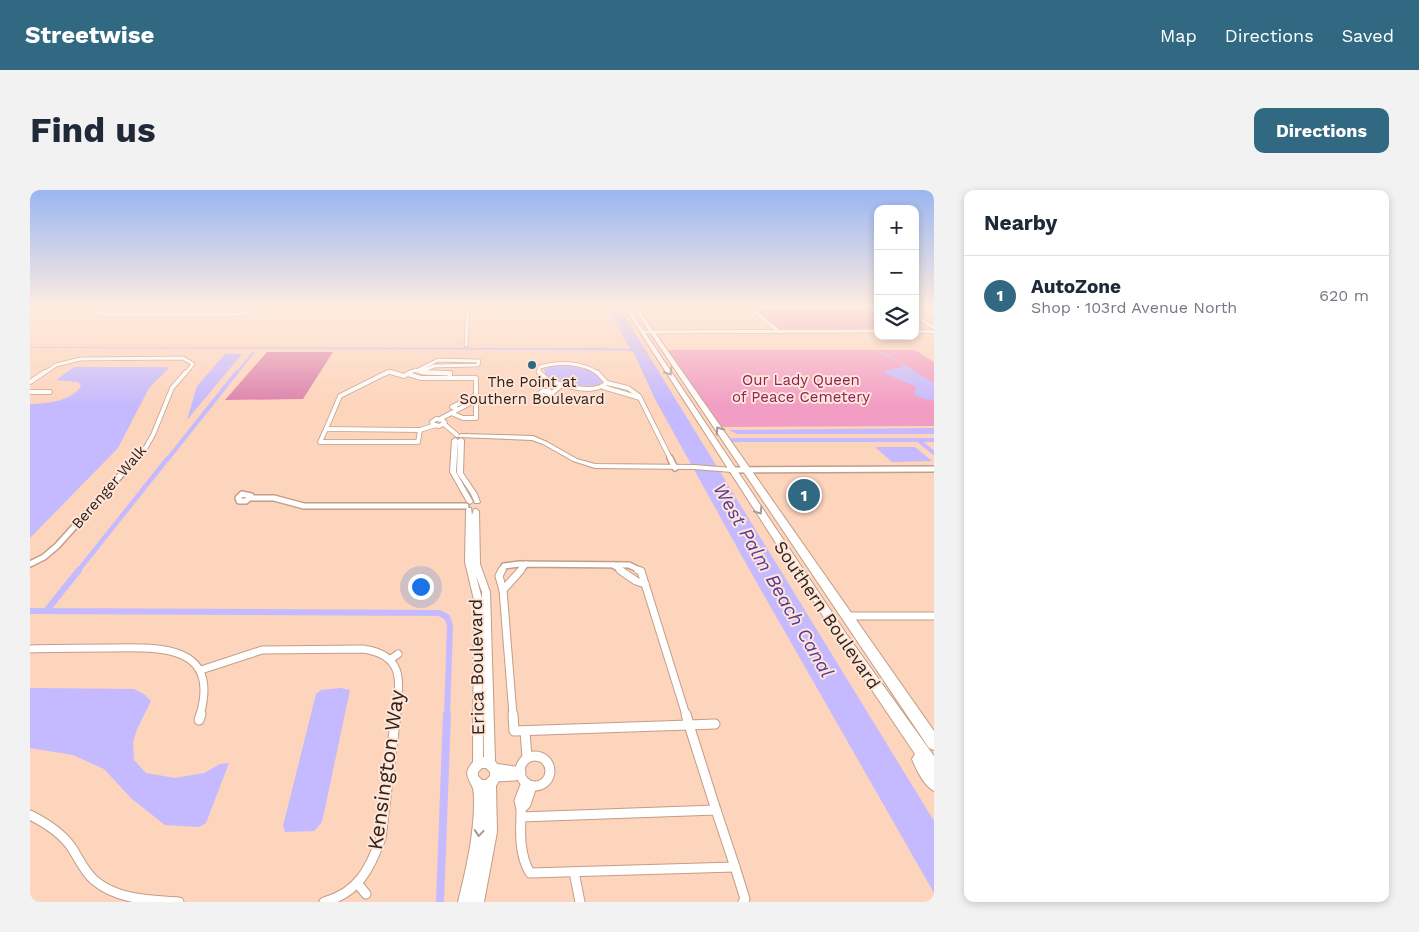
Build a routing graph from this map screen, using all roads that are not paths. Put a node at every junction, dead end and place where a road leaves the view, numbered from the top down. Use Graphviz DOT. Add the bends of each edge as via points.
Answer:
graph roads {
  1 [pos="466,340"];
  2 [pos="647,340"];
  3 [pos="658,340"];
  4 [pos="466,345"];
  5 [pos="429,364"];
  6 [pos="434,366"];
  7 [pos="418,372"];
  8 [pos="406,375"];
  9 [pos="450,378"];
  10 [pos="30,382"];
  11 [pos="607,382"];
  12 [pos="558,385"];
  13 [pos="603,387"];
  14 [pos="30,392"];
  15 [pos="50,392"];
  16 [pos="476,395"];
  17 [pos="640,398"];
  18 [pos="476,400"];
  19 [pos="457,410"];
  20 [pos="450,414"];
  21 [pos="439,423"];
  22 [pos="325,429"];
  23 [pos="364,429"];
  24 [pos="421,429"];
  25 [pos="409,430"];
  26 [pos="458,438"];
  27 [pos="360,442"];
  28 [pos="407,442"];
  29 [pos="675,468"];
  30 [pos="934,469"];
  31 [pos="732,470"];
  32 [pos="747,470"];
  33 [pos="251,498"];
  34 [pos="471,506"];
  35 [pos="789,557"];
  36 [pos="30,564"];
  37 [pos="526,564"];
  38 [pos="503,590"];
  39 [pos="847,616"];
  40 [pos="934,616"];
  41 [pos="30,649"];
  42 [pos="398,654"];
  43 [pos="391,659"];
  44 [pos="880,663"];
  45 [pos="200,670"];
  46 [pos="882,698"];
  47 [pos="199,720"];
  48 [pos="715,724"];
  49 [pos="689,725"];
  50 [pos="525,731"];
  51 [pos="934,732"];
  52 [pos="934,743"];
  53 [pos="527,758"];
  54 [pos="934,769"];
  55 [pos="519,772"];
  56 [pos="488,774"];
  57 [pos="529,784"];
  58 [pos="934,784"];
  59 [pos="716,810"];
  60 [pos="520,813"];
  61 [pos="30,814"];
  62 [pos="734,867"];
  63 [pos="574,872"];
  64 [pos="358,884"];
  65 [pos="366,894"];
  66 [pos="179,902"];
  67 [pos="324,902"];
  68 [pos="465,902"];
  69 [pos="477,902"];
  70 [pos="580,902"];
  71 [pos="743,902"];
  1 -- 4 [label="street"];
  2 -- 31 [label="highway, Southern Boulevard, one-way"];
  32 -- 3 [label="highway, Southern Boulevard, one-way"];
  5 -- 6 [label="street"];
  5 -- 6 [label="street" via="438,360 479,361 479,364"];
  5 -- 7 [label="street"];
  6 -- 7 [label="street"];
  7 -- 8 [label="street"];
  7 -- 9 [label="street" via="450,373"];
  8 -- 9 [label="street"];
  8 -- 22 [label="street" via="389,372 340,396"];
  9 -- 16 [label="street" via="476,378"];
  10 -- 36 [label="street, Berenger Walk" via="56,365 80,359 183,358 192,364 172,388 146,447 57,546"];
  11 -- 12 [label="street" via="604,376 581,366 554,364 540,367 540,374"];
  11 -- 13 [label="street"];
  11 -- 17 [label="street" via="633,390"];
  12 -- 12 [label="street" via="549,392"];
  12 -- 13 [label="street" via="584,389"];
  13 -- 17 [label="street"];
  14 -- 15 [label="street"];
  16 -- 18 [label="street"];
  16 -- 19 [label="street" via="452,407"];
  17 -- 29 [label="street"];
  18 -- 19 [label="street"];
  18 -- 20 [label="street" via="476,418"];
  19 -- 20 [label="street"];
  20 -- 21 [label="street"];
  21 -- 24 [label="street"];
  21 -- 26 [label="street"];
  22 -- 23 [label="street"];
  22 -- 27 [label="street" via="320,442"];
  23 -- 25 [label="street"];
  23 -- 27 [label="street"];
  24 -- 25 [label="street"];
  24 -- 28 [label="street" via="418,442"];
  25 -- 28 [label="street"];
  26 -- 29 [label="street" via="527,440 549,446 586,464"];
  26 -- 34 [label="street, Erica Boulevard" via="453,472"];
  27 -- 28 [label="street"];
  29 -- 31 [label="street"];
  30 -- 32 [label="street"];
  31 -- 32 [label="street"];
  31 -- 35 [label="highway, Southern Boulevard, one-way"];
  32 -- 39 [label="highway, Southern Boulevard"];
  33 -- 34 [label="street" via="274,498 304,506"];
  34 -- 56 [label="street, Erica Boulevard" via="476,564 486,592"];
  35 -- 39 [label="highway" via="804,570 830,607"];
  35 -- 46 [label="highway, Southern Boulevard"];
  37 -- 38 [label="street"];
  37 -- 38 [label="street" via="504,566 499,576"];
  37 -- 49 [label="street" via="628,565 641,571"];
  38 -- 50 [label="street" via="514,731"];
  39 -- 40 [label="street"];
  39 -- 44 [label="highway, Southern Boulevard"];
  41 -- 45 [label="street" via="166,649 190,659"];
  42 -- 43 [label="street"];
  43 -- 45 [label="street" via="377,651 363,649 262,650"];
  43 -- 64 [label="street, Kensington Way" via="400,684 381,838 372,862"];
  44 -- 51 [label="highway"];
  44 -- 52 [label="highway, Southern Boulevard"];
  45 -- 47 [label="street" via="205,694"];
  46 -- 54 [label="highway, Southern Boulevard"];
  46 -- 58 [label="highway"];
  48 -- 49 [label="street"];
  49 -- 50 [label="street"];
  49 -- 59 [label="street"];
  50 -- 53 [label="street"];
  53 -- 55 [label="street"];
  53 -- 57 [label="street" via="541,758 549,770 545,783 540,786"];
  55 -- 56 [label="street" via="514,776"];
  55 -- 57 [label="street"];
  56 -- 68 [label="street, Erica Boulevard, one-way"];
  56 -- 69 [label="street, Erica Boulevard" via="491,832"];
  57 -- 60 [label="street" via="519,802"];
  59 -- 60 [label="street"];
  59 -- 62 [label="street"];
  60 -- 63 [label="street" via="523,865 530,873"];
  61 -- 66 [label="street" via="60,834 86,872 104,888 130,896"];
  62 -- 63 [label="street"];
  62 -- 71 [label="street" via="745,899"];
  63 -- 70 [label="street"];
  64 -- 65 [label="street"];
  64 -- 67 [label="street, Kensington Way" via="340,897"];
}
